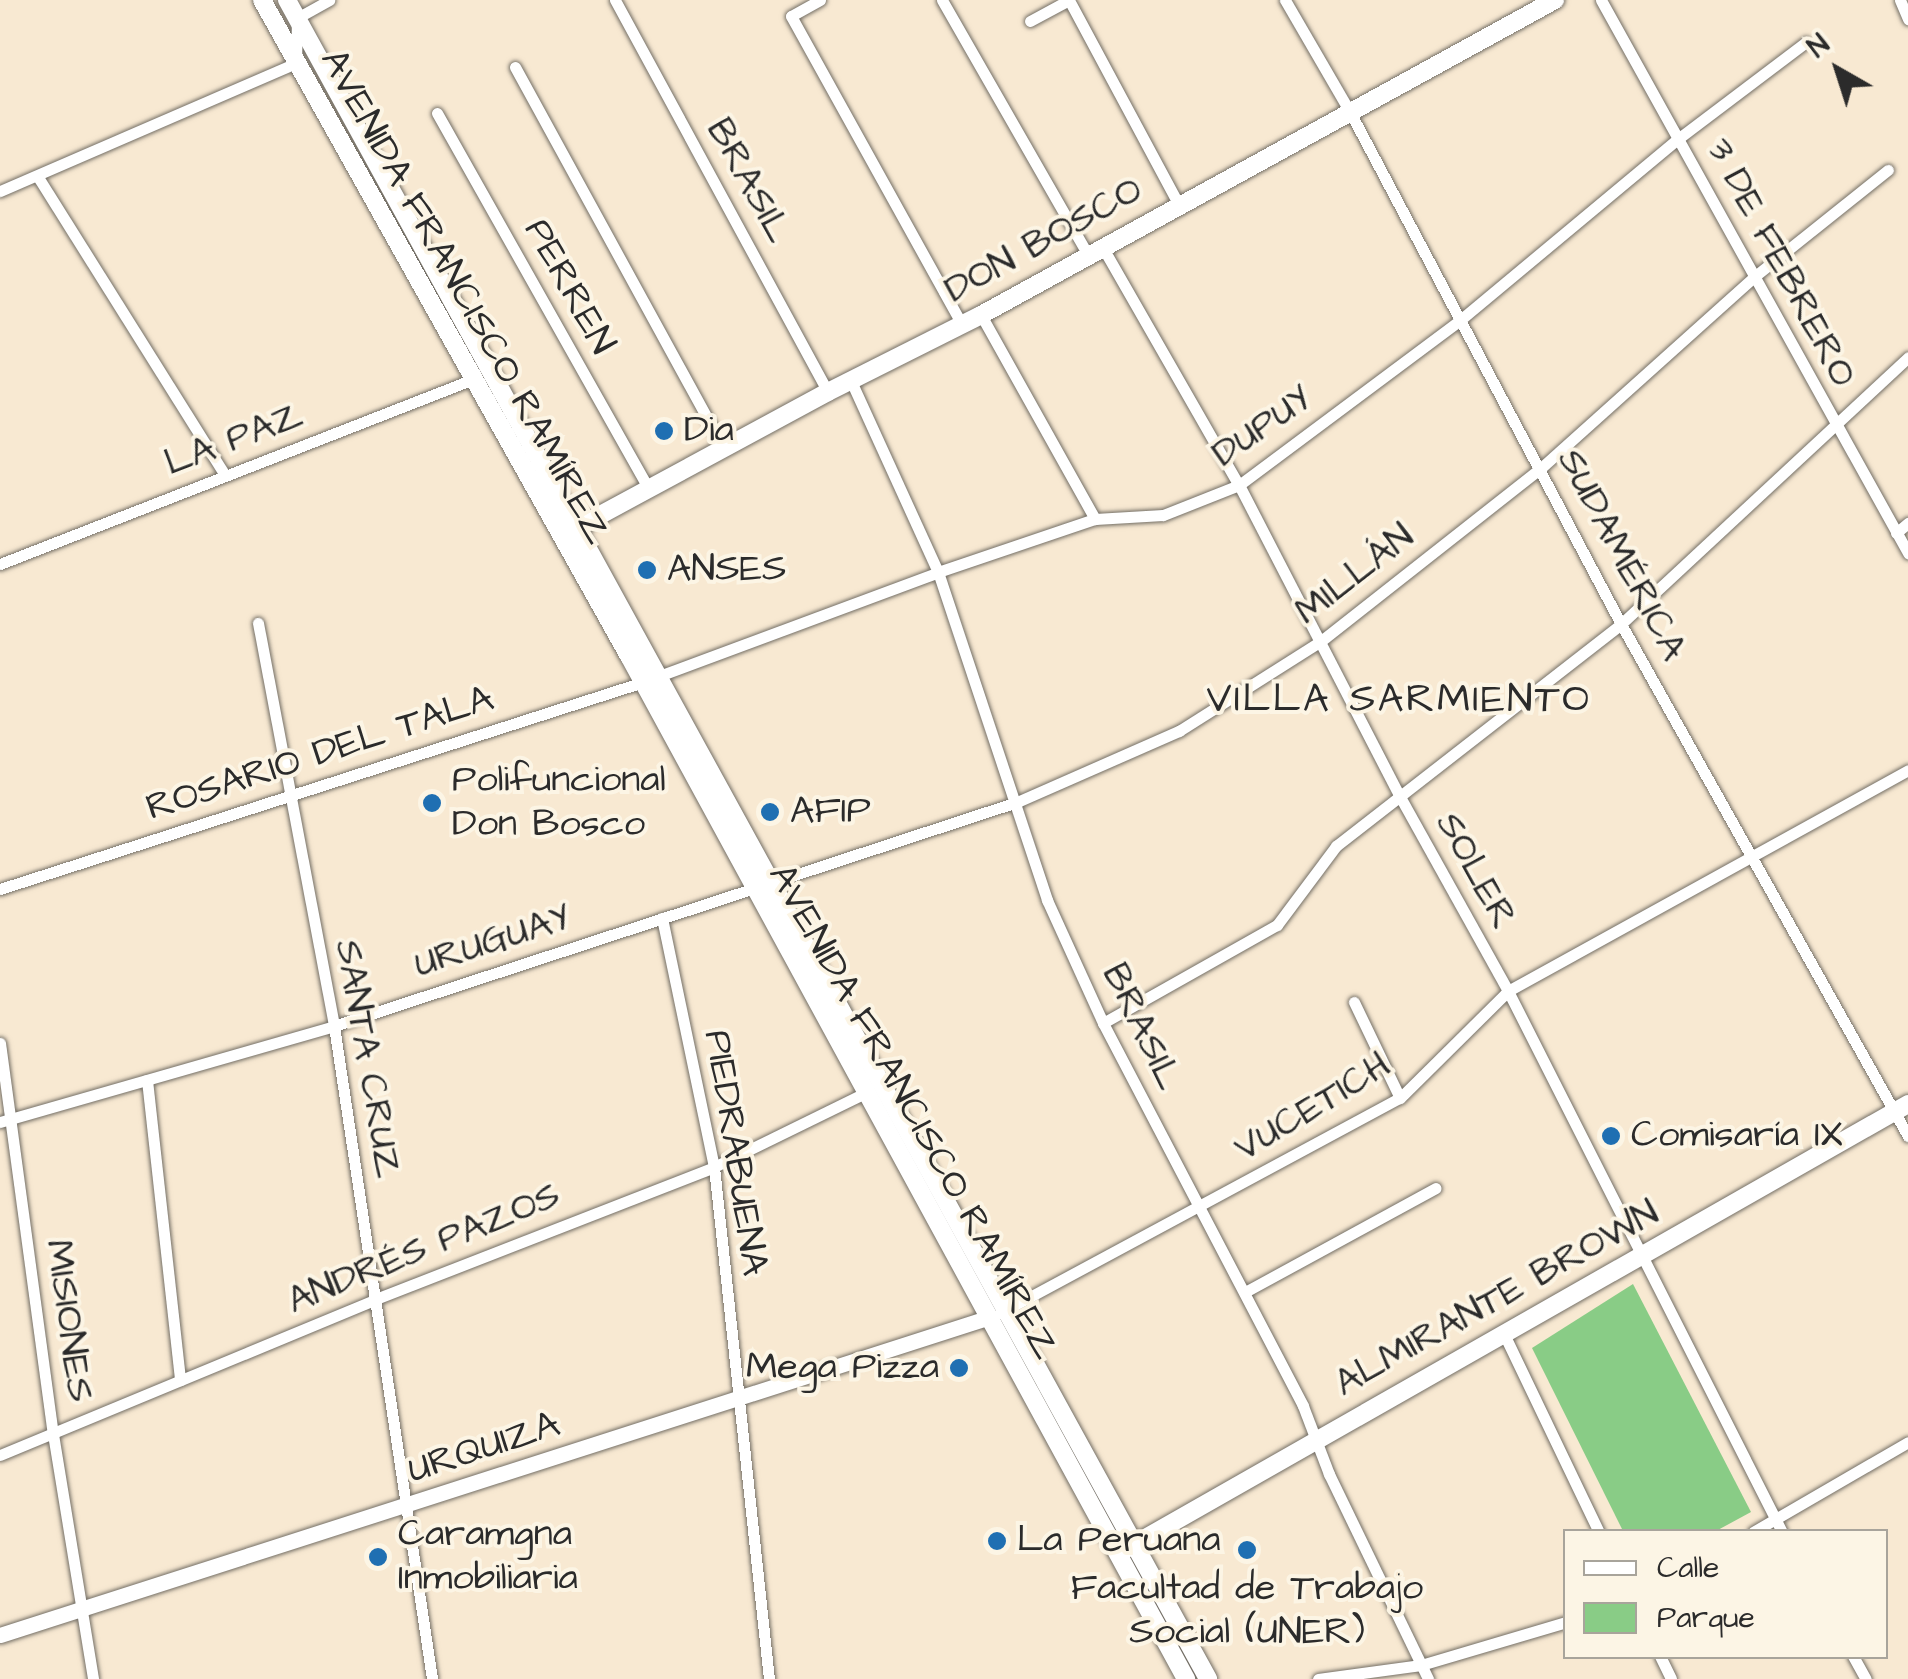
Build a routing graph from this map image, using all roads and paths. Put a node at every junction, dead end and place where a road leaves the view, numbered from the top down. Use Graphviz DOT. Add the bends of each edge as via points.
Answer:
graph roads {
  1 [pos="262,0"];
  2 [pos="287,0"];
  3 [pos="329,0"];
  4 [pos="615,0"];
  5 [pos="820,0"];
  6 [pos="942,0"];
  7 [pos="1284,0"];
  8 [pos="1555,0"];
  9 [pos="1600,0"];
  10 [pos="1900,0"];
  11 [pos="297,18"];
  12 [pos="1908,19"];
  13 [pos="1030,21"];
  14 [pos="1806,42"];
  15 [pos="296,62"];
  16 [pos="515,67"];
  17 [pos="1350,112"];
  18 [pos="437,113"];
  19 [pos="1679,138"];
  20 [pos="1888,170"];
  21 [pos="38,177"];
  22 [pos="0,192"];
  23 [pos="1178,203"];
  24 [pos="1095,251"];
  25 [pos="1756,276"];
  26 [pos="982,315"];
  27 [pos="1459,322"];
  28 [pos="962,324"];
  29 [pos="1908,356"];
  30 [pos="481,376"];
  31 [pos="851,380"];
  32 [pos="828,392"];
  33 [pos="1834,426"];
  34 [pos="724,448"];
  35 [pos="1541,468"];
  36 [pos="225,475"];
  37 [pos="1239,486"];
  38 [pos="649,490"];
  39 [pos="1094,519"];
  40 [pos="1908,523"];
  41 [pos="570,532"];
  42 [pos="1896,533"];
  43 [pos="1908,554"];
  44 [pos="0,564"];
  45 [pos="938,572"];
  46 [pos="258,623"];
  47 [pos="1621,624"];
  48 [pos="1322,641"];
  49 [pos="651,680"];
  50 [pos="1908,770"];
  51 [pos="289,794"];
  52 [pos="1399,795"];
  53 [pos="1017,802"];
  54 [pos="1754,856"];
  55 [pos="763,885"];
  56 [pos="0,889"];
  57 [pos="662,918"];
  58 [pos="1508,991"];
  59 [pos="1354,1002"];
  60 [pos="1103,1023"];
  61 [pos="334,1026"];
  62 [pos="0,1044"];
  63 [pos="147,1080"];
  64 [pos="867,1092"];
  65 [pos="1400,1098"];
  66 [pos="1901,1107"];
  67 [pos="5,1121"];
  68 [pos="1908,1136"];
  69 [pos="714,1168"];
  70 [pos="1436,1188"];
  71 [pos="1200,1209"];
  72 [pos="1642,1256"];
  73 [pos="1246,1292"];
  74 [pos="376,1300"];
  75 [pos="1006,1310"];
  76 [pos="987,1318"];
  77 [pos="1503,1332"];
  78 [pos="180,1380"];
  79 [pos="738,1400"];
  80 [pos="53,1434"];
  81 [pos="1319,1438"];
  82 [pos="1908,1442"];
  83 [pos="0,1455"];
  84 [pos="407,1507"];
  85 [pos="1774,1519"];
  86 [pos="1598,1529"];
  87 [pos="1759,1529"];
  88 [pos="1780,1529"];
  89 [pos="1137,1544"];
  90 [pos="1120,1553"];
  91 [pos="83,1607"];
  92 [pos="1563,1623"];
  93 [pos="0,1635"];
  94 [pos="1421,1665"];
  95 [pos="93,1679"];
  96 [pos="432,1679"];
  97 [pos="769,1679"];
  98 [pos="1186,1679"];
  99 [pos="1208,1679"];
  100 [pos="1318,1679"];
  101 [pos="1428,1679"];
  1 -- 15 [label="main road, AVENIDA FRANCISCO RAMÍREZ"];
  2 -- 11 [label="main road, AVENIDA FRANCISCO RAMÍREZ"];
  3 -- 11 [label="street"];
  4 -- 32 [label="street, BRASIL"];
  5 -- 28 [label="street" via="791,16"];
  6 -- 24 [label="street, SOLER"];
  7 -- 17 [label="street, SUDAMÉRICA"];
  8 -- 17 [label="main road, DON BOSCO"];
  9 -- 19 [label="street, 3 DE FEBRERO"];
  10 -- 12 [label="street"];
  11 -- 15 [label="street"];
  11 -- 30 [label="main road, AVENIDA FRANCISCO RAMÍREZ"];
  13 -- 23 [label="street" via="1069,0"];
  14 -- 19 [label="street, DUPUY"];
  15 -- 21 [label="street"];
  15 -- 30 [label="main road, AVENIDA FRANCISCO RAMÍREZ"];
  16 -- 34 [label="street"];
  17 -- 23 [label="main road, DON BOSCO"];
  17 -- 27 [label="street, SUDAMÉRICA"];
  18 -- 38 [label="street, PERREN"];
  19 -- 25 [label="street, 3 DE FEBRERO"];
  19 -- 27 [label="street, DUPUY"];
  20 -- 25 [label="street, MILLÁN"];
  21 -- 22 [label="street"];
  21 -- 36 [label="street"];
  23 -- 24 [label="main road, DON BOSCO"];
  24 -- 26 [label="main road, DON BOSCO"];
  24 -- 37 [label="street, SOLER"];
  25 -- 33 [label="street, 3 DE FEBRERO"];
  25 -- 35 [label="street, MILLÁN"];
  26 -- 28 [label="main road, DON BOSCO"];
  26 -- 39 [label="street"];
  27 -- 35 [label="street, SUDAMÉRICA"];
  27 -- 37 [label="street, DUPUY"];
  28 -- 31 [label="main road, DON BOSCO"];
  29 -- 33 [label="street"];
  30 -- 36 [label="street, LA PAZ"];
  30 -- 41 [label="main road, AVENIDA FRANCISCO RAMÍREZ"];
  31 -- 32 [label="main road, DON BOSCO"];
  31 -- 45 [label="street, BRASIL"];
  32 -- 34 [label="main road, DON BOSCO"];
  33 -- 42 [label="street, 3 DE FEBRERO"];
  33 -- 47 [label="street"];
  34 -- 38 [label="main road, DON BOSCO"];
  35 -- 47 [label="street, SUDAMÉRICA"];
  35 -- 48 [label="street, MILLÁN"];
  36 -- 44 [label="street, LA PAZ"];
  37 -- 39 [label="street, DUPUY" via="1163,515"];
  37 -- 48 [label="street, SOLER"];
  38 -- 41 [label="main road, DON BOSCO"];
  39 -- 45 [label="street, DUPUY"];
  40 -- 42 [label="street"];
  41 -- 49 [label="main road, AVENIDA FRANCISCO RAMÍREZ"];
  42 -- 43 [label="street, 3 DE FEBRERO"];
  45 -- 49 [label="street, DUPUY"];
  45 -- 53 [label="street, BRASIL"];
  46 -- 51 [label="street, SANTA CRUZ"];
  47 -- 52 [label="street"];
  47 -- 54 [label="street, SUDAMÉRICA"];
  48 -- 52 [label="street, SOLER"];
  48 -- 53 [label="street, MILLÁN" via="1179,731"];
  49 -- 51 [label="street, ROSARIO DEL TALA"];
  49 -- 55 [label="main road, AVENIDA FRANCISCO RAMÍREZ"];
  50 -- 54 [label="street, VUCETICH"];
  51 -- 56 [label="street, ROSARIO DEL TALA"];
  51 -- 61 [label="street, SANTA CRUZ"];
  52 -- 58 [label="street, SOLER"];
  52 -- 60 [label="street" via="1326,856 1276,925"];
  53 -- 55 [label="street, MILLÁN"];
  53 -- 60 [label="street, BRASIL" via="1048,900"];
  54 -- 58 [label="street, VUCETICH"];
  54 -- 66 [label="street, SUDAMÉRICA"];
  55 -- 57 [label="street, URUGUAY"];
  55 -- 64 [label="main road, AVENIDA FRANCISCO RAMÍREZ"];
  55 -- 75 [label="main road, AVENIDA FRANCISCO RAMÍREZ"];
  57 -- 61 [label="street, URUGUAY"];
  57 -- 69 [label="street, PIEDRABUENA"];
  58 -- 65 [label="street, VUCETICH"];
  58 -- 72 [label="street, SOLER"];
  59 -- 65 [label="street"];
  60 -- 71 [label="street, BRASIL"];
  61 -- 63 [label="street, URUGUAY"];
  61 -- 74 [label="street, SANTA CRUZ"];
  62 -- 67 [label="street, MISIONES"];
  63 -- 67 [label="street, URUGUAY"];
  63 -- 78 [label="street"];
  64 -- 69 [label="street, ANDRÉS PAZOS"];
  64 -- 76 [label="main road, AVENIDA FRANCISCO RAMÍREZ"];
  65 -- 71 [label="street, VUCETICH"];
  66 -- 68 [label="street, SUDAMÉRICA"];
  66 -- 72 [label="main road, ALMIRANTE BROWN"];
  67 -- 80 [label="street, MISIONES"];
  69 -- 74 [label="street, ANDRÉS PAZOS"];
  69 -- 79 [label="street, PIEDRABUENA"];
  70 -- 73 [label="street"];
  71 -- 73 [label="street, BRASIL"];
  71 -- 75 [label="street, VUCETICH"];
  72 -- 77 [label="main road, ALMIRANTE BROWN"];
  72 -- 85 [label="street, SOLER"];
  73 -- 81 [label="street, BRASIL"];
  74 -- 78 [label="street, ANDRÉS PAZOS"];
  74 -- 84 [label="street, SANTA CRUZ"];
  75 -- 76 [label="street, VUCETICH"];
  75 -- 89 [label="main road, AVENIDA FRANCISCO RAMÍREZ"];
  76 -- 79 [label="street, URQUIZA"];
  76 -- 90 [label="main road, AVENIDA FRANCISCO RAMÍREZ"];
  77 -- 81 [label="main road, ALMIRANTE BROWN"];
  77 -- 86 [label="street"];
  78 -- 80 [label="street, ANDRÉS PAZOS"];
  79 -- 84 [label="street, URQUIZA"];
  79 -- 97 [label="street, PIEDRABUENA"];
  80 -- 83 [label="street, ANDRÉS PAZOS"];
  80 -- 91 [label="street, MISIONES"];
  81 -- 89 [label="main road, ALMIRANTE BROWN"];
  81 -- 94 [label="street, BRASIL" via="1329,1474"];
  82 -- 85 [label="street"];
  84 -- 91 [label="street, URQUIZA"];
  84 -- 96 [label="street, SANTA CRUZ"];
  85 -- 87 [label="street"];
  85 -- 88 [label="street, SOLER"];
  89 -- 90 [label="main road, ALMIRANTE BROWN"];
  89 -- 99 [label="main road, AVENIDA FRANCISCO RAMÍREZ"];
  90 -- 98 [label="main road, AVENIDA FRANCISCO RAMÍREZ"];
  91 -- 93 [label="street, URQUIZA"];
  91 -- 95 [label="street, MISIONES"];
  92 -- 94 [label="street"];
  94 -- 100 [label="street"];
  94 -- 101 [label="street, BRASIL"];
}
